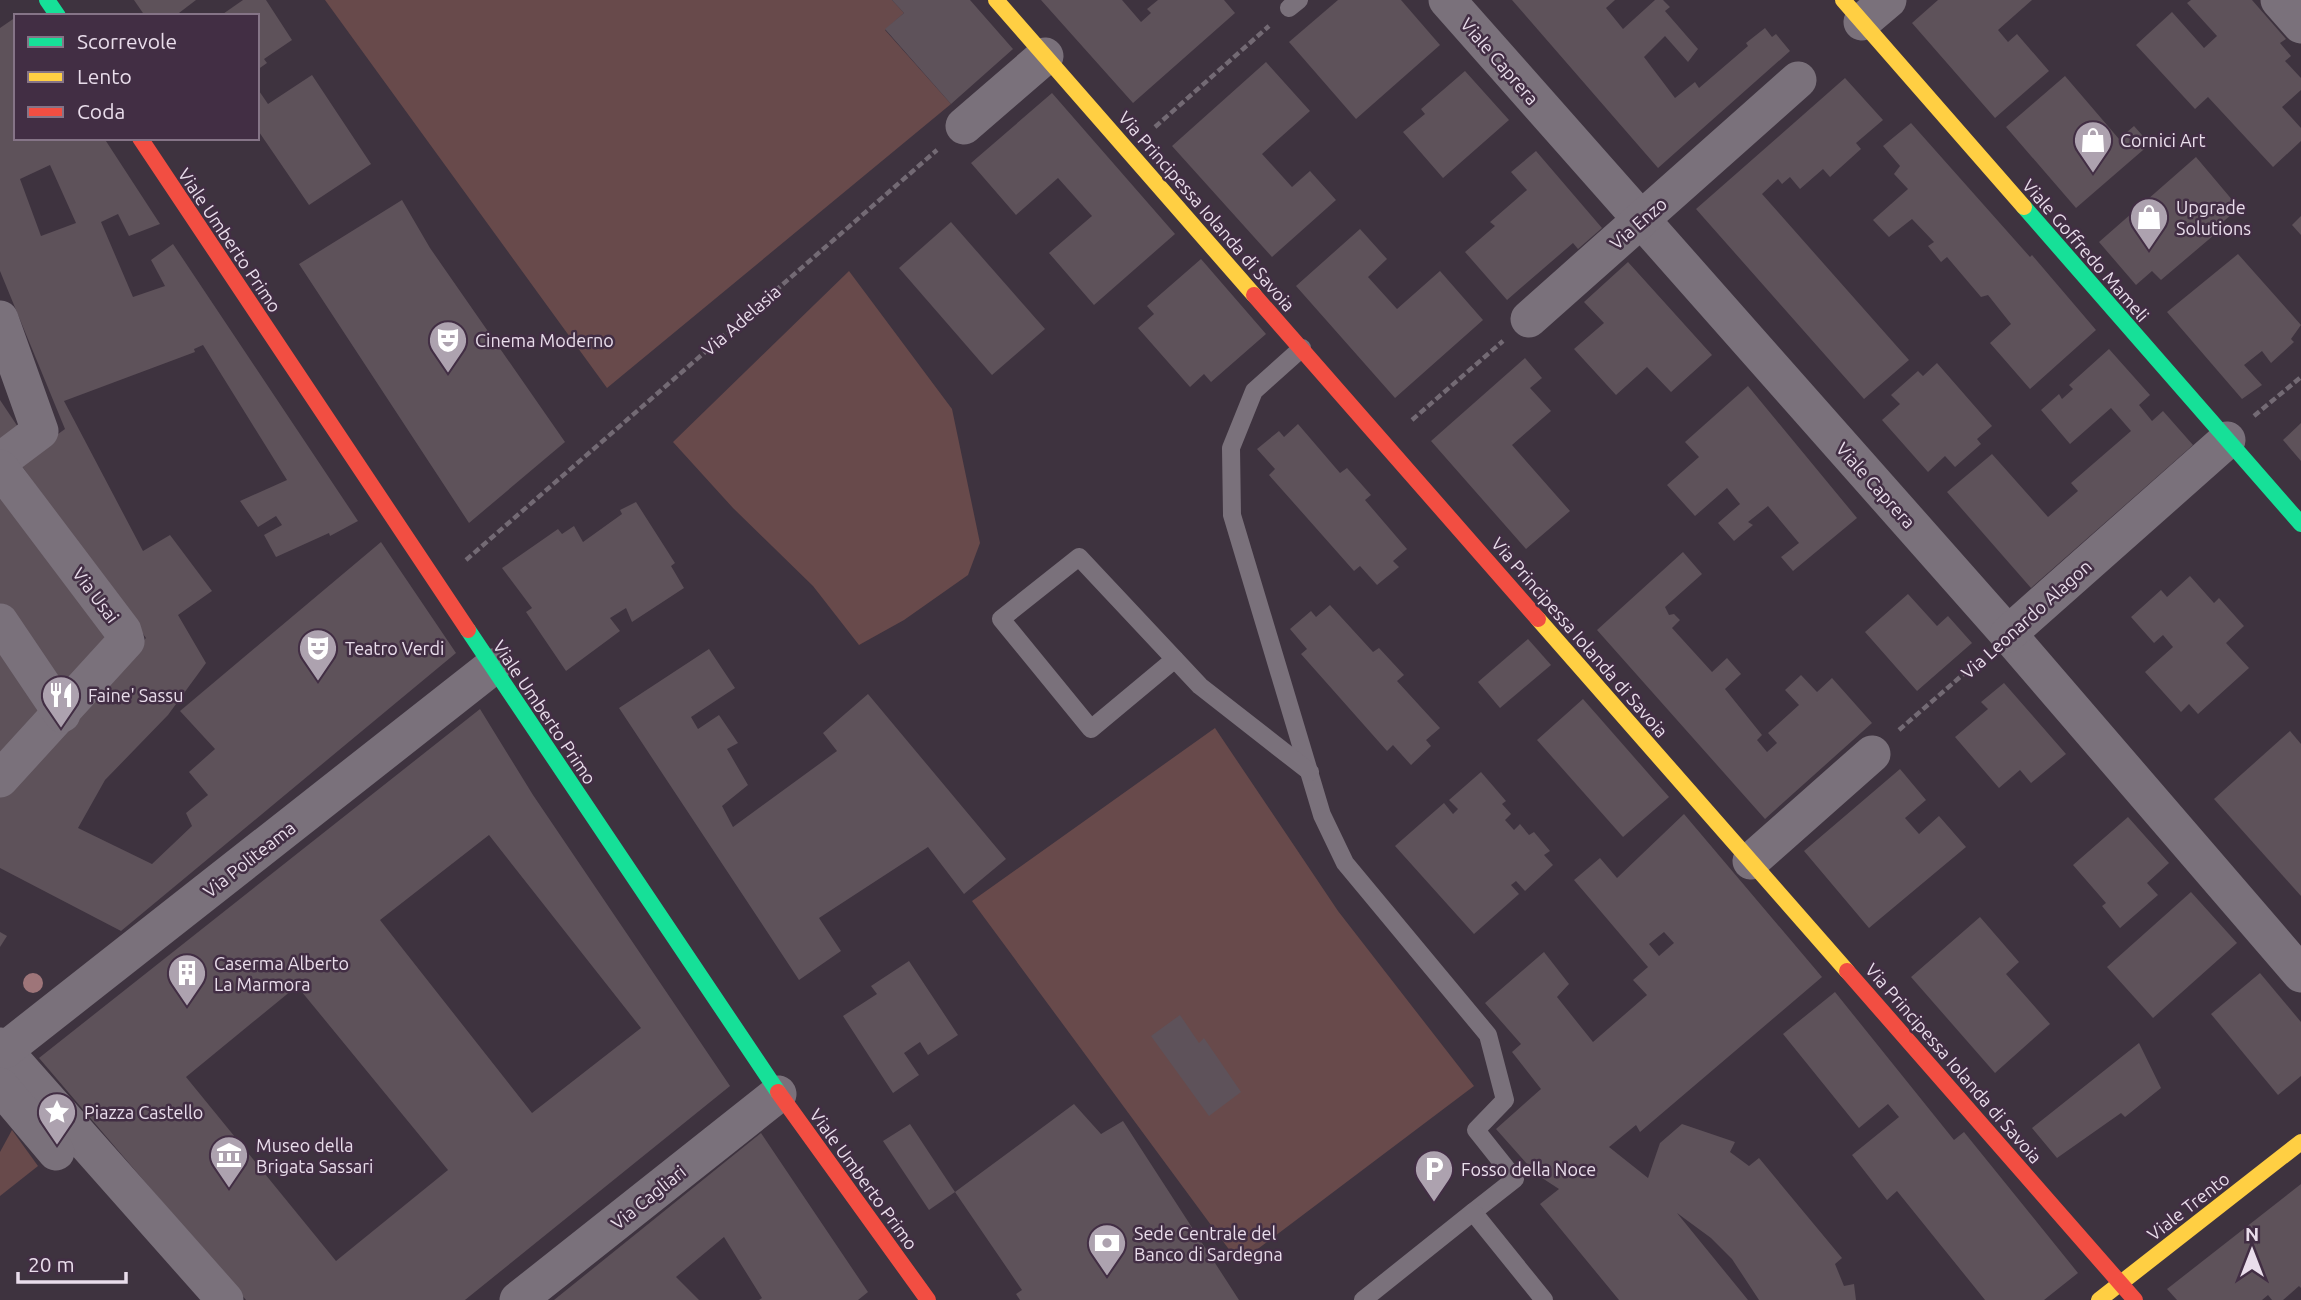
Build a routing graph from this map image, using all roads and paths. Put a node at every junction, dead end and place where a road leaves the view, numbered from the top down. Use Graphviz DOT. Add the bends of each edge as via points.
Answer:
graph roads {
  1 [pos="996,0"];
  2 [pos="1447,0"];
  3 [pos="2279,0"];
  4 [pos="1294,4"];
  5 [pos="1865,7"];
  6 [pos="2301,25"];
  7 [pos="1045,56"];
  8 [pos="1798,80"];
  9 [pos="964,127"];
  10 [pos="140,140"];
  11 [pos="1128,151"];
  12 [pos="1642,220"];
  13 [pos="1529,318"];
  14 [pos="0,319"];
  15 [pos="1302,348"];
  16 [pos="2301,377"];
  17 [pos="2227,440"];
  18 [pos="1385,443"];
  19 [pos="0,461"];
  20 [pos="0,468"];
  21 [pos="2301,524"];
  22 [pos="437,585"];
  23 [pos="0,622"];
  24 [pos="2008,634"];
  25 [pos="1175,659"];
  26 [pos="492,667"];
  27 [pos="62,714"];
  28 [pos="1872,754"];
  29 [pos="1310,772"];
  30 [pos="0,777"];
  31 [pos="1751,861"];
  32 [pos="2301,974"];
  33 [pos="2,1057"];
  34 [pos="0,1086"];
  35 [pos="778,1094"];
  36 [pos="2301,1142"];
  37 [pos="56,1152"];
  38 [pos="1473,1212"];
  39 [pos="2121,1283"];
  40 [pos="924,1299"];
  41 [pos="225,1300"];
  42 [pos="519,1300"];
  43 [pos="1363,1300"];
  44 [pos="1544,1300"];
  45 [pos="2099,1300"];
  46 [pos="2135,1300"];
  1 -- 7 [label="main road, Via Principessa Iolanda di Savoia"];
  2 -- 12 [label="street, Viale Caprera"];
  3 -- 6 [label="street"];
  4 -- 11 [label="path"];
  5 -- 17 [label="main road, Viale Goffredo Mameli"];
  7 -- 9 [label="street"];
  7 -- 11 [label="main road, Via Principessa Iolanda di Savoia"];
  8 -- 12 [label="street, Via Enzo"];
  9 -- 22 [label="path, Via Adelasia"];
  10 -- 22 [label="main road, Viale Umberto Primo"];
  11 -- 15 [label="main road, Via Principessa Iolanda di Savoia"];
  12 -- 13 [label="street, Via Enzo"];
  12 -- 24 [label="street, Viale Caprera"];
  13 -- 18 [label="path"];
  14 -- 19 [label="street" via="40,431"];
  15 -- 18 [label="main road, Via Principessa Iolanda di Savoia"];
  15 -- 29 [label="lane" via="1254,391 1231,448 1232,515"];
  16 -- 17 [label="path"];
  17 -- 21 [label="main road, Viale Goffredo Mameli"];
  17 -- 24 [label="street, Via Leonardo Alagon"];
  18 -- 31 [label="main road, Via Principessa Iolanda di Savoia"];
  20 -- 27 [label="street, Via Usai" via="126,641"];
  22 -- 26 [label="main road, Viale Umberto Primo"];
  23 -- 27 [label="street"];
  24 -- 28 [label="path, Via Leonardo Alagon"];
  24 -- 32 [label="street, Viale Caprera"];
  25 -- 25 [label="lane" via="1079,557 1001,619 1091,729"];
  25 -- 29 [label="lane" via="1200,686"];
  26 -- 33 [label="street, Via Politeama"];
  26 -- 35 [label="main road, Viale Umberto Primo"];
  27 -- 30 [label="street, Via Usai"];
  28 -- 31 [label="street"];
  29 -- 38 [label="lane" via="1322,815 1345,863 1488,1035 1505,1100 1476,1130 1515,1179"];
  31 -- 39 [label="main road, Via Principessa Iolanda di Savoia"];
  33 -- 41 [label="street"];
  34 -- 37 [label="street"];
  35 -- 40 [label="main road, Viale Umberto Primo"];
  35 -- 42 [label="street, Via Cagliari"];
  36 -- 39 [label="main road, Viale Trento"];
  38 -- 43 [label="lane"];
  38 -- 44 [label="lane"];
  39 -- 45 [label="main road, Viale Trento"];
  39 -- 46 [label="main road, Via Principessa Iolanda di Savoia"];
}
